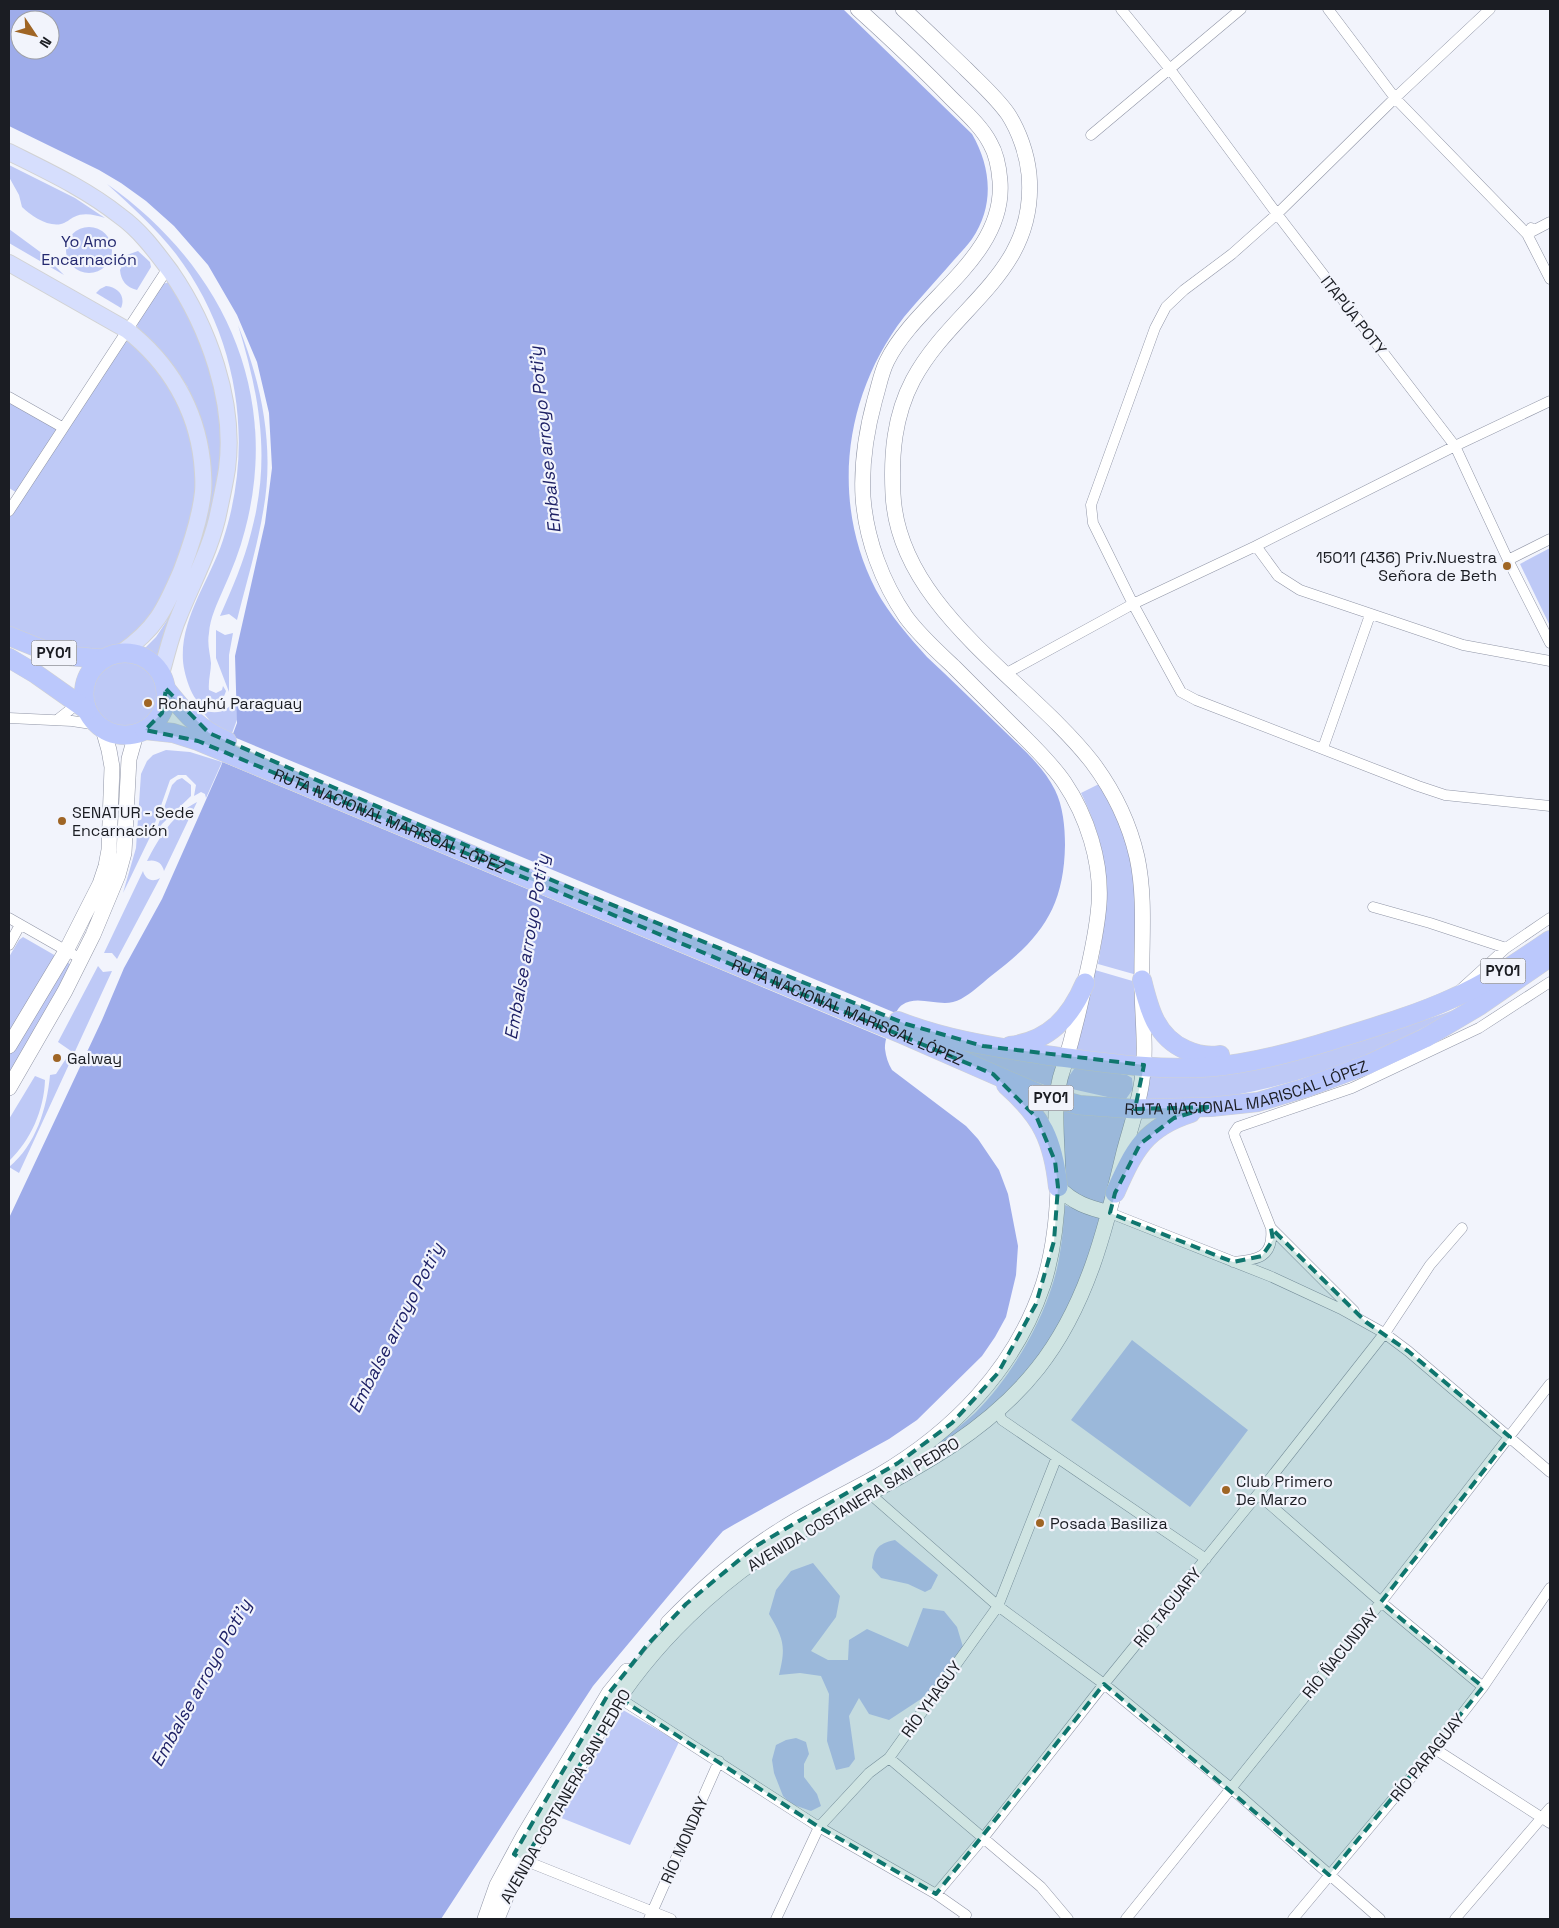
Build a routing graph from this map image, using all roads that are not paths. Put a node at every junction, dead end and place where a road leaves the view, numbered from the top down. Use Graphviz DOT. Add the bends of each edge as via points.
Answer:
graph roads {
  1 [pos="858,9"];
  2 [pos="903,9"];
  3 [pos="1121,9"];
  4 [pos="1242,9"];
  5 [pos="1328,9"];
  6 [pos="1490,9"];
  7 [pos="1169,68"];
  8 [pos="1395,98"];
  9 [pos="1091,135"];
  10 [pos="9,152"];
  11 [pos="1277,214"];
  12 [pos="1550,222"];
  13 [pos="1529,231"];
  14 [pos="9,263"];
  15 [pos="168,268"];
  16 [pos="1550,279"];
  17 [pos="127,330"];
  18 [pos="9,397"];
  19 [pos="1550,401"];
  20 [pos="62,427"];
  21 [pos="1456,446"];
  22 [pos="9,511"];
  23 [pos="1550,539"];
  24 [pos="1256,546"];
  25 [pos="1508,560"];
  26 [pos="1133,604"];
  27 [pos="1370,615"];
  28 [pos="9,636"];
  29 [pos="1550,643"];
  30 [pos="121,653"];
  31 [pos="9,658"];
  32 [pos="103,659"];
  33 [pos="1550,661"];
  34 [pos="1005,674"];
  35 [pos="164,681"];
  36 [pos="90,711"];
  37 [pos="9,718"];
  38 [pos="58,720"];
  39 [pos="141,732"];
  40 [pos="220,745"];
  41 [pos="1323,748"];
  42 [pos="1550,806"];
  43 [pos="1374,907"];
  44 [pos="9,918"];
  45 [pos="1550,918"];
  46 [pos="20,925"];
  47 [pos="1550,940"];
  48 [pos="9,944"];
  49 [pos="1506,948"];
  50 [pos="66,951"];
  51 [pos="1550,958"];
  52 [pos="81,959"];
  53 [pos="1142,980"];
  54 [pos="1550,982"];
  55 [pos="1085,983"];
  56 [pos="1454,998"];
  57 [pos="904,1029"];
  58 [pos="1358,1032"];
  59 [pos="9,1046"];
  60 [pos="983,1046"];
  61 [pos="1067,1058"];
  62 [pos="1144,1065"];
  63 [pos="993,1074"];
  64 [pos="9,1088"];
  65 [pos="1058,1100"];
  66 [pos="1211,1107"];
  67 [pos="1135,1109"];
  68 [pos="1058,1187"];
  69 [pos="1115,1193"];
  70 [pos="1110,1214"];
  71 [pos="1271,1228"];
  72 [pos="1462,1228"];
  73 [pos="1233,1262"];
  74 [pos="1366,1322"];
  75 [pos="1384,1333"];
  76 [pos="1550,1384"];
  77 [pos="998,1411"];
  78 [pos="1510,1437"];
  79 [pos="1056,1459"];
  80 [pos="1550,1472"];
  81 [pos="868,1493"];
  82 [pos="1258,1494"];
  83 [pos="1206,1559"];
  84 [pos="1550,1588"];
  85 [pos="1381,1602"];
  86 [pos="998,1606"];
  87 [pos="1104,1684"];
  88 [pos="1483,1687"];
  89 [pos="619,1698"];
  90 [pos="1435,1749"];
  91 [pos="889,1758"];
  92 [pos="719,1761"];
  93 [pos="1232,1789"];
  94 [pos="1550,1808"];
  95 [pos="1546,1821"];
  96 [pos="819,1827"];
  97 [pos="984,1837"];
  98 [pos="519,1858"];
  99 [pos="1330,1875"];
  100 [pos="936,1894"];
  101 [pos="651,1916"];
  102 [pos="965,1917"];
  103 [pos="485,1919"];
  104 [pos="497,1919"];
  105 [pos="671,1919"];
  106 [pos="776,1919"];
  107 [pos="1068,1919"];
  108 [pos="1126,1919"];
  109 [pos="1294,1919"];
  110 [pos="1380,1919"];
  111 [pos="1455,1919"];
  1 -- 55 [label="main road, AVENIDA COSTANERA SAN PEDRO" via="927,73 984,133 997,159 1001,192 992,228 982,246 907,331 886,361 865,437 862,475 865,519 886,583 906,616 1048,763 1071,794 1087,826 1097,867 1099,904"];
  2 -- 34 [label="main road, AVENIDA COSTANERA SAN PEDRO" via="996,98 1012,120 1028,164 1031,194 1026,225 1012,256 996,280 925,360 902,405 892,444 894,507 907,552 931,593 958,628"];
  3 -- 7 [label="street, ITAPÚA POTY"];
  4 -- 7 [label="street"];
  5 -- 8 [label="street"];
  6 -- 8 [label="street"];
  7 -- 9 [label="street"];
  7 -- 11 [label="street, ITAPÚA POTY"];
  8 -- 11 [label="street"];
  8 -- 13 [label="street"];
  10 -- 15 [label="main road" via="63,179 115,211 141,235"];
  11 -- 21 [label="street, ITAPÚA POTY"];
  11 -- 26 [label="street" via="1184,290 1166,307 1155,328 1091,505 1093,523"];
  12 -- 13 [label="street"];
  13 -- 16 [label="street"];
  14 -- 17 [label="main road"];
  15 -- 17 [label="street"];
  15 -- 35 [label="main road" via="195,312 219,375 228,444 219,511 206,552 175,626"];
  17 -- 20 [label="street"];
  17 -- 30 [label="main road" via="159,360 182,394 197,432 204,489 192,545 169,599 153,627"];
  18 -- 20 [label="street"];
  19 -- 21 [label="street"];
  20 -- 22 [label="street"];
  21 -- 24 [label="street"];
  21 -- 25 [label="street, ITAPÚA POTY"];
  23 -- 25 [label="street"];
  24 -- 26 [label="street"];
  24 -- 27 [label="street" via="1278,576 1300,590"];
  25 -- 29 [label="street, ITAPÚA POTY"];
  26 -- 34 [label="street"];
  26 -- 41 [label="street" via="1181,692"];
  27 -- 33 [label="street" via="1463,644"];
  27 -- 41 [label="street"];
  28 -- 32 [label="highway, PY01" via="46,652"];
  30 -- 32 [label="highway, RUTA NACIONAL MARISCAL LÓPEZ / PY01"];
  30 -- 35 [label="highway, RUTA NACIONAL MARISCAL LÓPEZ / PY01" via="144,657 154,664"];
  31 -- 36 [label="highway, PY01"];
  32 -- 36 [label="highway, PY01" via="90,673"];
  34 -- 53 [label="main road, AVENIDA COSTANERA SAN PEDRO" via="1093,763 1126,820 1142,886"];
  35 -- 39 [label="highway" via="166,701 162,713 155,723"];
  35 -- 40 [label="highway, RUTA NACIONAL MARISCAL LÓPEZ / PY01" via="196,723"];
  36 -- 38 [label="street"];
  36 -- 38 [label="street" via="65,715"];
  36 -- 39 [label="highway, RUTA NACIONAL MARISCAL LÓPEZ / PY01" via="113,733"];
  36 -- 50 [label="main road" via="109,750 112,767 109,850 100,884"];
  37 -- 38 [label="street"];
  39 -- 40 [label="highway, RUTA NACIONAL MARISCAL LÓPEZ / PY01" via="173,734"];
  39 -- 52 [label="main road" via="129,759 122,863"];
  40 -- 57 [label="highway, RUTA NACIONAL MARISCAL LÓPEZ / PY01"];
  41 -- 42 [label="street" via="1445,794"];
  43 -- 49 [label="street"];
  44 -- 46 [label="street"];
  45 -- 49 [label="street"];
  46 -- 48 [label="street"];
  46 -- 50 [label="street"];
  47 -- 56 [label="highway, RUTA NACIONAL MARISCAL LÓPEZ / PY01" via="1499,974"];
  49 -- 56 [label="street"];
  50 -- 52 [label="street"];
  50 -- 59 [label="main road"];
  51 -- 66 [label="highway, RUTA NACIONAL MARISCAL LÓPEZ / PY01" via="1451,1023 1369,1064 1258,1102"];
  52 -- 64 [label="main road"];
  53 -- 58 [label="highway" via="1152,1016 1160,1031 1177,1046 1203,1056 1228,1054 1333,1030"];
  53 -- 62 [label="main road, AVENIDA COSTANERA SAN PEDRO"];
  54 -- 71 [label="street" via="1471,1032 1352,1088 1238,1127 1235,1137"];
  55 -- 60 [label="highway" via="1067,1016 1046,1034 1022,1044"];
  55 -- 61 [label="main road, AVENIDA COSTANERA SAN PEDRO"];
  56 -- 58 [label="highway, RUTA NACIONAL MARISCAL LÓPEZ / PY01"];
  57 -- 60 [label="highway, RUTA NACIONAL MARISCAL LÓPEZ / PY01"];
  57 -- 63 [label="highway, RUTA NACIONAL MARISCAL LÓPEZ / PY01"];
  58 -- 62 [label="highway, RUTA NACIONAL MARISCAL LÓPEZ / PY01" via="1299,1051 1253,1061 1211,1066"];
  60 -- 61 [label="highway, RUTA NACIONAL MARISCAL LÓPEZ / PY01"];
  61 -- 62 [label="highway, RUTA NACIONAL MARISCAL LÓPEZ / PY01"];
  61 -- 65 [label="main road, AVENIDA COSTANERA SAN PEDRO"];
  62 -- 67 [label="main road, AVENIDA COSTANERA SAN PEDRO"];
  63 -- 65 [label="highway, RUTA NACIONAL MARISCAL LÓPEZ / PY01"];
  63 -- 68 [label="highway" via="1027,1106 1045,1132 1055,1161"];
  65 -- 67 [label="highway, RUTA NACIONAL MARISCAL LÓPEZ / PY01" via="1079,1105"];
  65 -- 68 [label="main road, AVENIDA COSTANERA SAN PEDRO"];
  66 -- 67 [label="highway, RUTA NACIONAL MARISCAL LÓPEZ / PY01"];
  66 -- 69 [label="highway" via="1174,1118 1151,1134 1131,1157"];
  67 -- 69 [label="main road, AVENIDA COSTANERA SAN PEDRO"];
  68 -- 70 [label="main road" via="1067,1198 1082,1206"];
  68 -- 98 [label="main road, AVENIDA COSTANERA SAN PEDRO" via="1054,1241 1044,1281 1026,1324 998,1373 972,1403 930,1441 879,1475 756,1546 686,1604 648,1644 609,1693"];
  69 -- 70 [label="main road, AVENIDA COSTANERA SAN PEDRO"];
  70 -- 73 [label="street"];
  70 -- 77 [label="main road, AVENIDA COSTANERA SAN PEDRO" via="1086,1282 1064,1330 1036,1371"];
  71 -- 73 [label="street" via="1273,1240 1262,1256"];
  71 -- 74 [label="street"];
  72 -- 75 [label="street, RÍO TACUARY" via="1430,1265"];
  73 -- 74 [label="street"];
  74 -- 75 [label="street"];
  75 -- 78 [label="street"];
  75 -- 82 [label="street, RÍO TACUARY"];
  76 -- 78 [label="street, RÍO ÑACUNDAY"];
  77 -- 79 [label="street" via="1002,1420"];
  77 -- 81 [label="main road, AVENIDA COSTANERA SAN PEDRO" via="953,1446"];
  78 -- 80 [label="street"];
  78 -- 85 [label="street, RÍO ÑACUNDAY"];
  79 -- 83 [label="street"];
  79 -- 86 [label="street, RÍO YHAGUY"];
  81 -- 86 [label="street"];
  81 -- 89 [label="main road, AVENIDA COSTANERA SAN PEDRO" via="791,1537 716,1591 665,1639"];
  82 -- 83 [label="street, RÍO TACUARY"];
  82 -- 85 [label="street"];
  83 -- 87 [label="street, RÍO TACUARY"];
  84 -- 88 [label="street, RÍO PARAGUAY"];
  85 -- 88 [label="street"];
  85 -- 93 [label="street, RÍO ÑACUNDAY"];
  86 -- 87 [label="street"];
  86 -- 91 [label="street, RÍO YHAGUY"];
  87 -- 93 [label="street"];
  87 -- 97 [label="street, RÍO TACUARY"];
  88 -- 90 [label="street, RÍO PARAGUAY"];
  89 -- 92 [label="street"];
  89 -- 98 [label="main road, AVENIDA COSTANERA SAN PEDRO"];
  90 -- 95 [label="street"];
  90 -- 99 [label="street, RÍO PARAGUAY"];
  91 -- 96 [label="street, RÍO YHAGUY" via="869,1773"];
  91 -- 97 [label="street"];
  92 -- 96 [label="street"];
  92 -- 101 [label="street, RÍO MONDAY"];
  93 -- 99 [label="street"];
  93 -- 108 [label="street, RÍO ÑACUNDAY"];
  94 -- 95 [label="street"];
  95 -- 111 [label="street"];
  96 -- 100 [label="street"];
  96 -- 106 [label="street, RÍO YHAGUY"];
  97 -- 100 [label="street, RÍO TACUARY"];
  97 -- 107 [label="street" via="1041,1887"];
  98 -- 101 [label="street"];
  98 -- 103 [label="main road, AVENIDA COSTANERA SAN PEDRO" via="497,1886"];
  98 -- 104 [label="main road, AVENIDA COSTANERA SAN PEDRO"];
  99 -- 109 [label="street, RÍO PARAGUAY"];
  99 -- 110 [label="street"];
  100 -- 102 [label="street"];
  101 -- 105 [label="street"];
}
